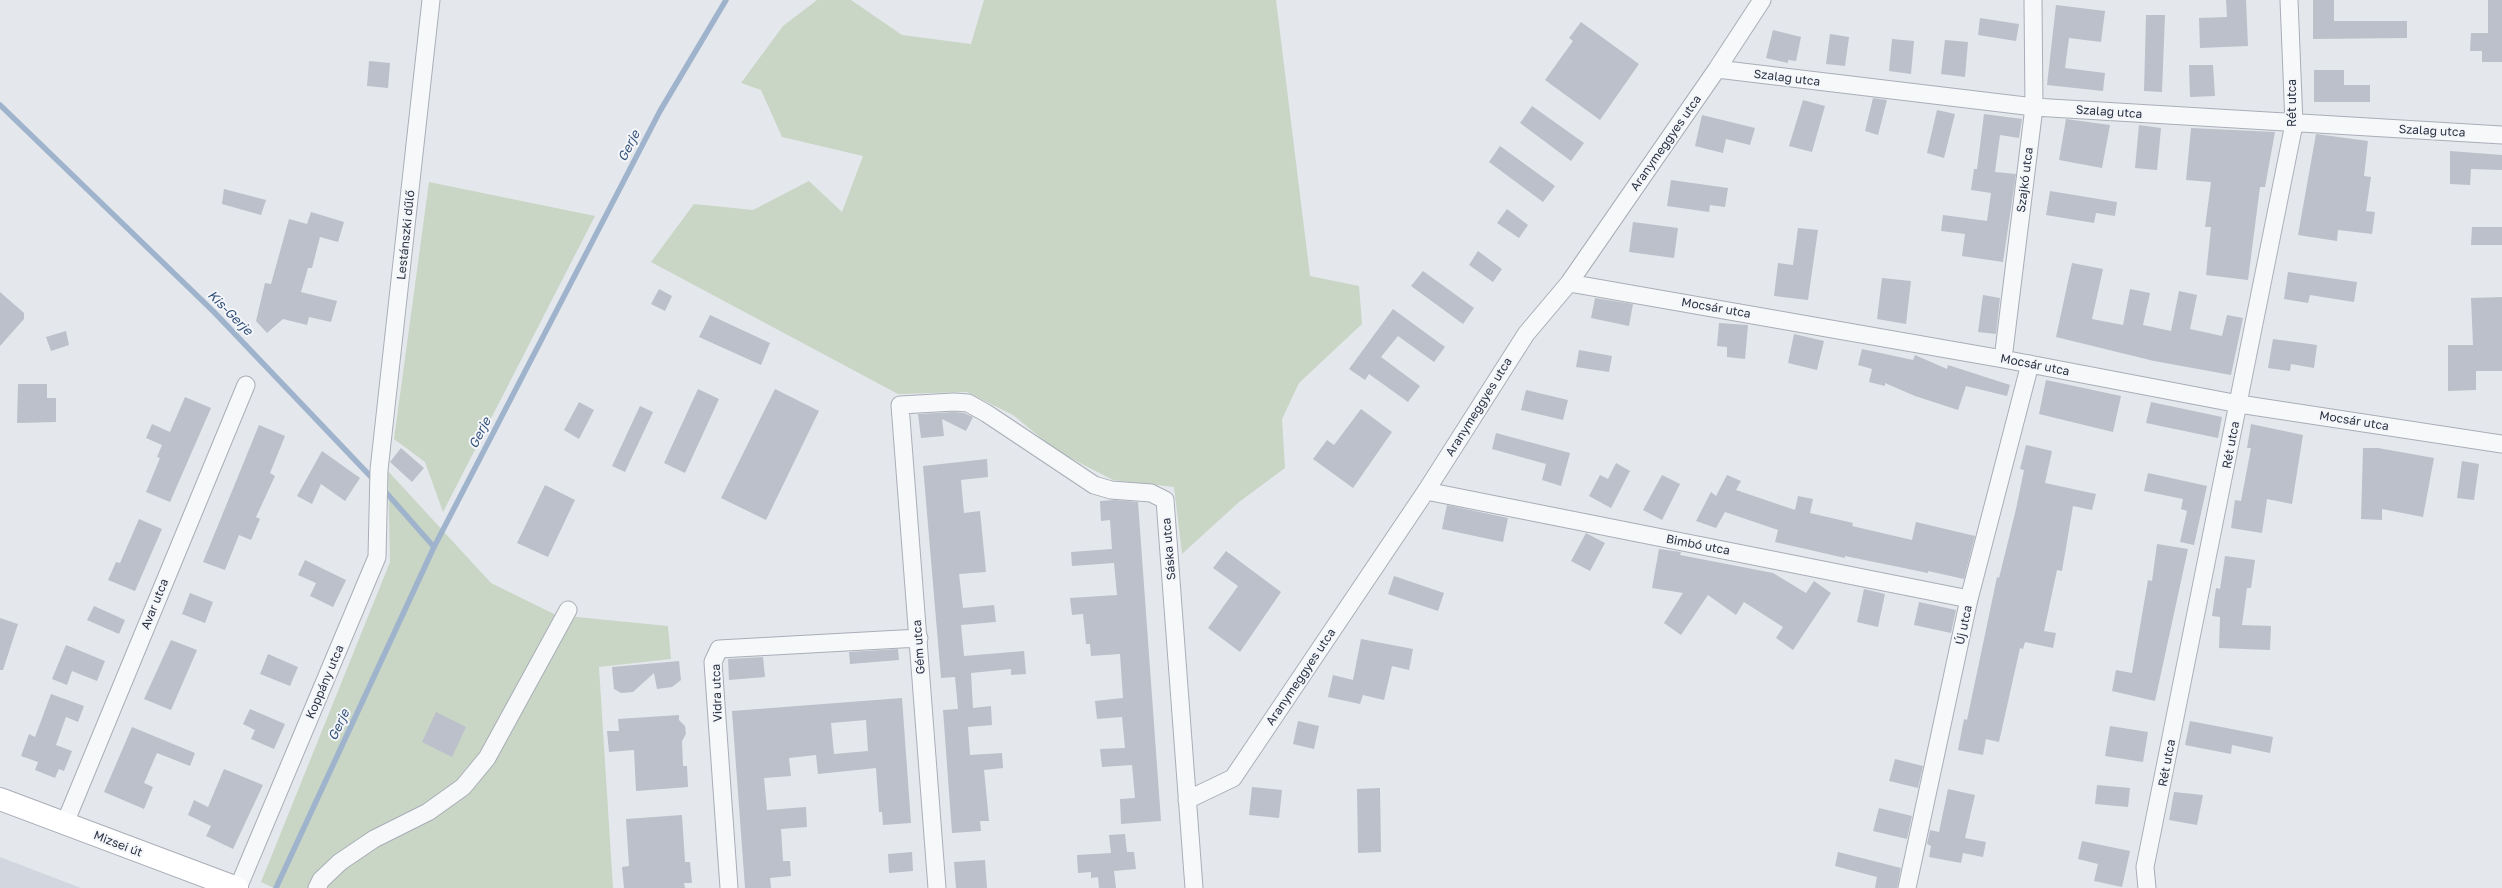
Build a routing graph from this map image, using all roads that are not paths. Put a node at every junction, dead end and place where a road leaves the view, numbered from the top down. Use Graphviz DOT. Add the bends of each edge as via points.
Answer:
graph roads {
  1 [pos="431,0"];
  2 [pos="1762,0"];
  3 [pos="2033,0"];
  4 [pos="2289,0"];
  5 [pos="1717,69"];
  6 [pos="2034,107"];
  7 [pos="2294,124"];
  8 [pos="2502,135"];
  9 [pos="1569,282"];
  10 [pos="2004,359"];
  11 [pos="2030,364"];
  12 [pos="246,384"];
  13 [pos="2239,404"];
  14 [pos="900,405"];
  15 [pos="2502,444"];
  16 [pos="379,470"];
  17 [pos="1426,491"];
  18 [pos="1970,599"];
  19 [pos="568,610"];
  20 [pos="919,638"];
  21 [pos="0,799"];
  22 [pos="1188,800"];
  23 [pos="65,823"];
  24 [pos="237,888"];
  25 [pos="317,888"];
  26 [pos="729,888"];
  27 [pos="937,888"];
  28 [pos="1194,888"];
  29 [pos="1907,888"];
  30 [pos="2147,888"];
  1 -- 16 [label="street, Lestánszki dűlő"];
  2 -- 5 [label="street, Aranymeggyes utca"];
  3 -- 6 [label="street, Szajkó utca"];
  4 -- 7 [label="street, Rét utca"];
  5 -- 6 [label="street, Szalag utca"];
  5 -- 9 [label="street, Aranymeggyes utca"];
  6 -- 7 [label="street, Szalag utca"];
  6 -- 10 [label="street, Szajkó utca"];
  7 -- 8 [label="street, Szalag utca"];
  7 -- 13 [label="street, Rét utca"];
  9 -- 10 [label="street, Mocsár utca"];
  9 -- 17 [label="street, Aranymeggyes utca" via="1526,334"];
  10 -- 11 [label="street, Mocsár utca"];
  11 -- 13 [label="street, Mocsár utca"];
  11 -- 18 [label="street, Új utca"];
  12 -- 23 [label="street, Avar utca"];
  13 -- 15 [label="street, Mocsár utca"];
  13 -- 30 [label="street, Rét utca" via="2145,867"];
  14 -- 20 [label="street, Gém utca"];
  14 -- 22 [label="street, Sáska utca" via="968,403 1094,485 1111,490 1151,493 1165,500"];
  16 -- 24 [label="street, Koppány utca" via="377,557"];
  17 -- 18 [label="street, Bimbó utca"];
  17 -- 22 [label="street, Aranymeggyes utca" via="1233,778"];
  18 -- 29 [label="street, Új utca"];
  19 -- 25 [label="street" via="487,758 463,787 428,812 374,840 340,862 321,880"];
  20 -- 26 [label="street, Vidra utca" via="720,649 714,662"];
  20 -- 27 [label="street, Gém utca"];
  21 -- 23 [label="main road, Mizsei út"];
  22 -- 28 [label="street, Sáska utca"];
  23 -- 24 [label="main road, Mizsei út"];
}
